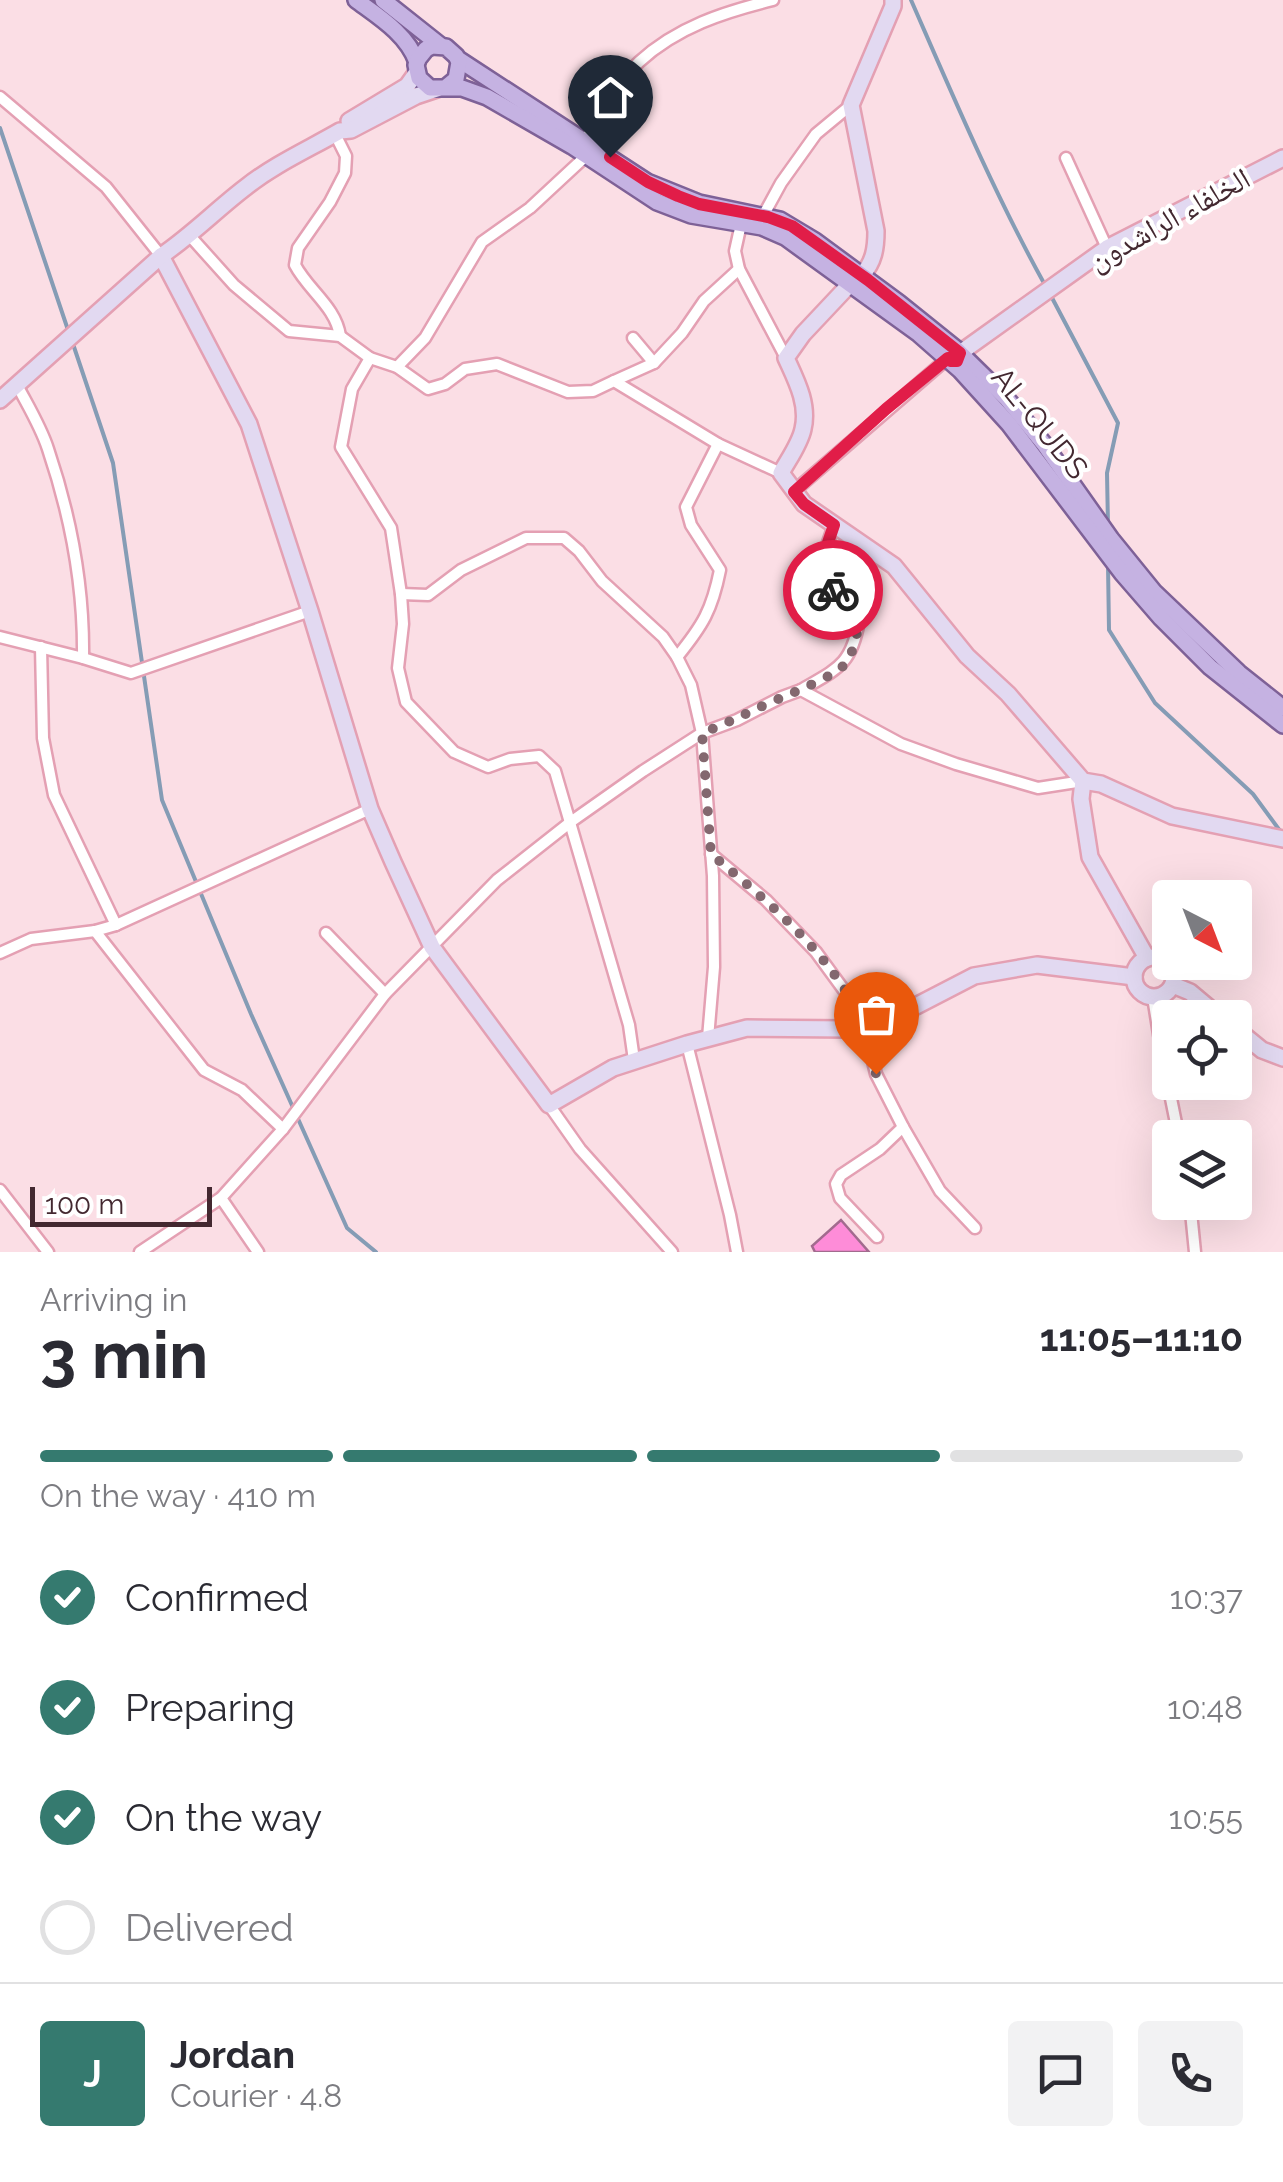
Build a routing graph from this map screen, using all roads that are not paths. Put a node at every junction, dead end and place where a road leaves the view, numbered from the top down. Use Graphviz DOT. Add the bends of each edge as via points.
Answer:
graph roads {
  1 [pos="356,0"];
  2 [pos="383,0"];
  3 [pos="773,0"];
  4 [pos="893,0"];
  5 [pos="441,46"];
  6 [pos="458,59"];
  7 [pos="417,67"];
  8 [pos="441,89"];
  9 [pos="0,97"];
  10 [pos="850,105"];
  11 [pos="338,133"];
  12 [pos="586,148"];
  13 [pos="1066,158"];
  14 [pos="1283,158"];
  15 [pos="763,216"];
  16 [pos="741,224"];
  17 [pos="190,236"];
  18 [pos="1107,248"];
  19 [pos="162,256"];
  20 [pos="739,269"];
  21 [pos="856,279"];
  22 [pos="340,336"];
  23 [pos="633,338"];
  24 [pos="953,357"];
  25 [pos="370,358"];
  26 [pos="786,358"];
  27 [pos="654,363"];
  28 [pos="397,367"];
  29 [pos="614,381"];
  30 [pos="18,385"];
  31 [pos="0,400"];
  32 [pos="718,444"];
  33 [pos="781,474"];
  34 [pos="794,492"];
  35 [pos="834,525"];
  36 [pos="401,594"];
  37 [pos="310,611"];
  38 [pos="0,637"];
  39 [pos="41,647"];
  40 [pos="677,657"];
  41 [pos="82,658"];
  42 [pos="801,690"];
  43 [pos="1283,708"];
  44 [pos="1283,726"];
  45 [pos="702,733"];
  46 [pos="1084,781"];
  47 [pos="370,809"];
  48 [pos="572,822"];
  49 [pos="1283,839"];
  50 [pos="711,854"];
  51 [pos="116,924"];
  52 [pos="95,931"];
  53 [pos="326,932"];
  54 [pos="432,947"];
  55 [pos="0,953"];
  56 [pos="1147,958"];
  57 [pos="1134,977"];
  58 [pos="1173,985"];
  59 [pos="385,994"];
  60 [pos="1153,997"];
  61 [pos="1200,1000"];
  62 [pos="864,1024"];
  63 [pos="708,1038"];
  64 [pos="1252,1042"];
  65 [pos="687,1044"];
  66 [pos="1283,1058"];
  67 [pos="634,1060"];
  68 [pos="549,1106"];
  69 [pos="1175,1120"];
  70 [pos="902,1128"];
  71 [pos="283,1129"];
  72 [pos="0,1190"];
  73 [pos="221,1198"];
  74 [pos="1192,1220"];
  75 [pos="975,1228"];
  76 [pos="877,1237"];
  77 [pos="253,1250"];
  78 [pos="48,1252"];
  79 [pos="140,1252"];
  80 [pos="672,1252"];
  81 [pos="737,1252"];
  82 [pos="1195,1252"];
  1 -- 7 [label="main road" via="399,34"];
  2 -- 5 [label="main road"];
  3 -- 12 [label="street" via="682,31 637,64"];
  4 -- 10 [label="street"];
  5 -- 6 [label="main road"];
  5 -- 7 [label="main road" via="426,49"];
  6 -- 8 [label="main road" via="456,79"];
  6 -- 12 [label="main road, AL-QUDS"];
  7 -- 8 [label="main road" via="424,84"];
  7 -- 11 [label="street" via="407,86"];
  8 -- 11 [label="street"];
  8 -- 12 [label="main road, AL-QUDS" via="487,97"];
  9 -- 19 [label="street" via="106,188"];
  10 -- 15 [label="street" via="816,134"];
  10 -- 21 [label="street" via="876,231 870,266"];
  11 -- 17 [label="street" via="246,186"];
  11 -- 22 [label="street" via="345,173 294,265 326,305"];
  12 -- 15 [label="main road, AL-QUDS" via="662,190"];
  12 -- 16 [label="main road, AL-QUDS" via="657,202"];
  12 -- 28 [label="street" via="530,208 482,242 426,338"];
  13 -- 18 [label="street"];
  14 -- 18 [label="street, الخلفاء الراشدون"];
  15 -- 21 [label="main road, AL-QUDS" via="792,226"];
  16 -- 20 [label="street"];
  16 -- 21 [label="main road, AL-QUDS" via="785,237"];
  17 -- 19 [label="street"];
  17 -- 22 [label="street" via="289,331"];
  18 -- 24 [label="street, الخلفاء الراشدون"];
  19 -- 30 [label="street"];
  19 -- 37 [label="street" via="249,424"];
  20 -- 26 [label="street"];
  20 -- 27 [label="street"];
  21 -- 24 [label="main road, AL-QUDS"];
  21 -- 26 [label="street"];
  22 -- 25 [label="street"];
  23 -- 27 [label="street"];
  24 -- 34 [label="street"];
  24 -- 43 [label="main road, AL-QUDS" via="1026,420 1154,592"];
  24 -- 44 [label="main road, AL-QUDS" via="1161,618"];
  25 -- 28 [label="street"];
  25 -- 36 [label="street" via="352,389 341,447 391,528"];
  26 -- 33 [label="street" via="804,412 803,430"];
  27 -- 29 [label="street"];
  28 -- 29 [label="street" via="428,389 465,369 497,364 568,392"];
  29 -- 32 [label="street"];
  30 -- 31 [label="street"];
  30 -- 41 [label="street" via="48,446 78,558"];
  32 -- 33 [label="street"];
  32 -- 40 [label="street" via="686,507 720,570 701,628"];
  33 -- 34 [label="street"];
  34 -- 35 [label="street"];
  35 -- 42 [label="street" via="820,566 822,581 859,620 856,638 844,664"];
  35 -- 46 [label="street" via="894,566"];
  36 -- 40 [label="street" via="428,594 526,538 564,538"];
  36 -- 48 [label="street" via="398,668 406,702 454,752 488,767 540,756 556,771"];
  37 -- 41 [label="street" via="131,673"];
  37 -- 47 [label="street"];
  38 -- 39 [label="street"];
  39 -- 41 [label="street"];
  39 -- 51 [label="street" via="54,795"];
  40 -- 45 [label="street"];
  42 -- 45 [label="street"];
  42 -- 46 [label="street" via="900,744 956,764 1038,788"];
  45 -- 48 [label="street"];
  45 -- 50 [label="street"];
  46 -- 49 [label="street" via="1172,816"];
  46 -- 56 [label="street" via="1090,857"];
  47 -- 51 [label="street"];
  47 -- 54 [label="street"];
  48 -- 54 [label="street" via="497,880"];
  48 -- 67 [label="street"];
  50 -- 62 [label="street" via="816,952"];
  50 -- 63 [label="street"];
  51 -- 52 [label="street"];
  52 -- 55 [label="street" via="31,939"];
  52 -- 71 [label="street" via="204,1070 242,1090"];
  53 -- 59 [label="street"];
  54 -- 59 [label="street"];
  54 -- 68 [label="street"];
  56 -- 57 [label="street"];
  56 -- 58 [label="street" via="1171,965"];
  57 -- 60 [label="street" via="1140,991"];
  57 -- 62 [label="street" via="1036,966 974,976"];
  58 -- 60 [label="street"];
  58 -- 61 [label="street"];
  59 -- 71 [label="street"];
  60 -- 69 [label="street"];
  62 -- 63 [label="street" via="849,1030 747,1028"];
  62 -- 70 [label="street" via="876,1074"];
  63 -- 65 [label="street"];
  64 -- 66 [label="street"];
  65 -- 67 [label="street"];
  65 -- 81 [label="street"];
  67 -- 68 [label="street"];
  68 -- 80 [label="street"];
  70 -- 75 [label="street" via="940,1191"];
  70 -- 76 [label="street" via="836,1184 840,1198"];
  71 -- 73 [label="street"];
  72 -- 78 [label="street"];
  73 -- 77 [label="street"];
  73 -- 79 [label="street"];
  74 -- 82 [label="street"];
}
